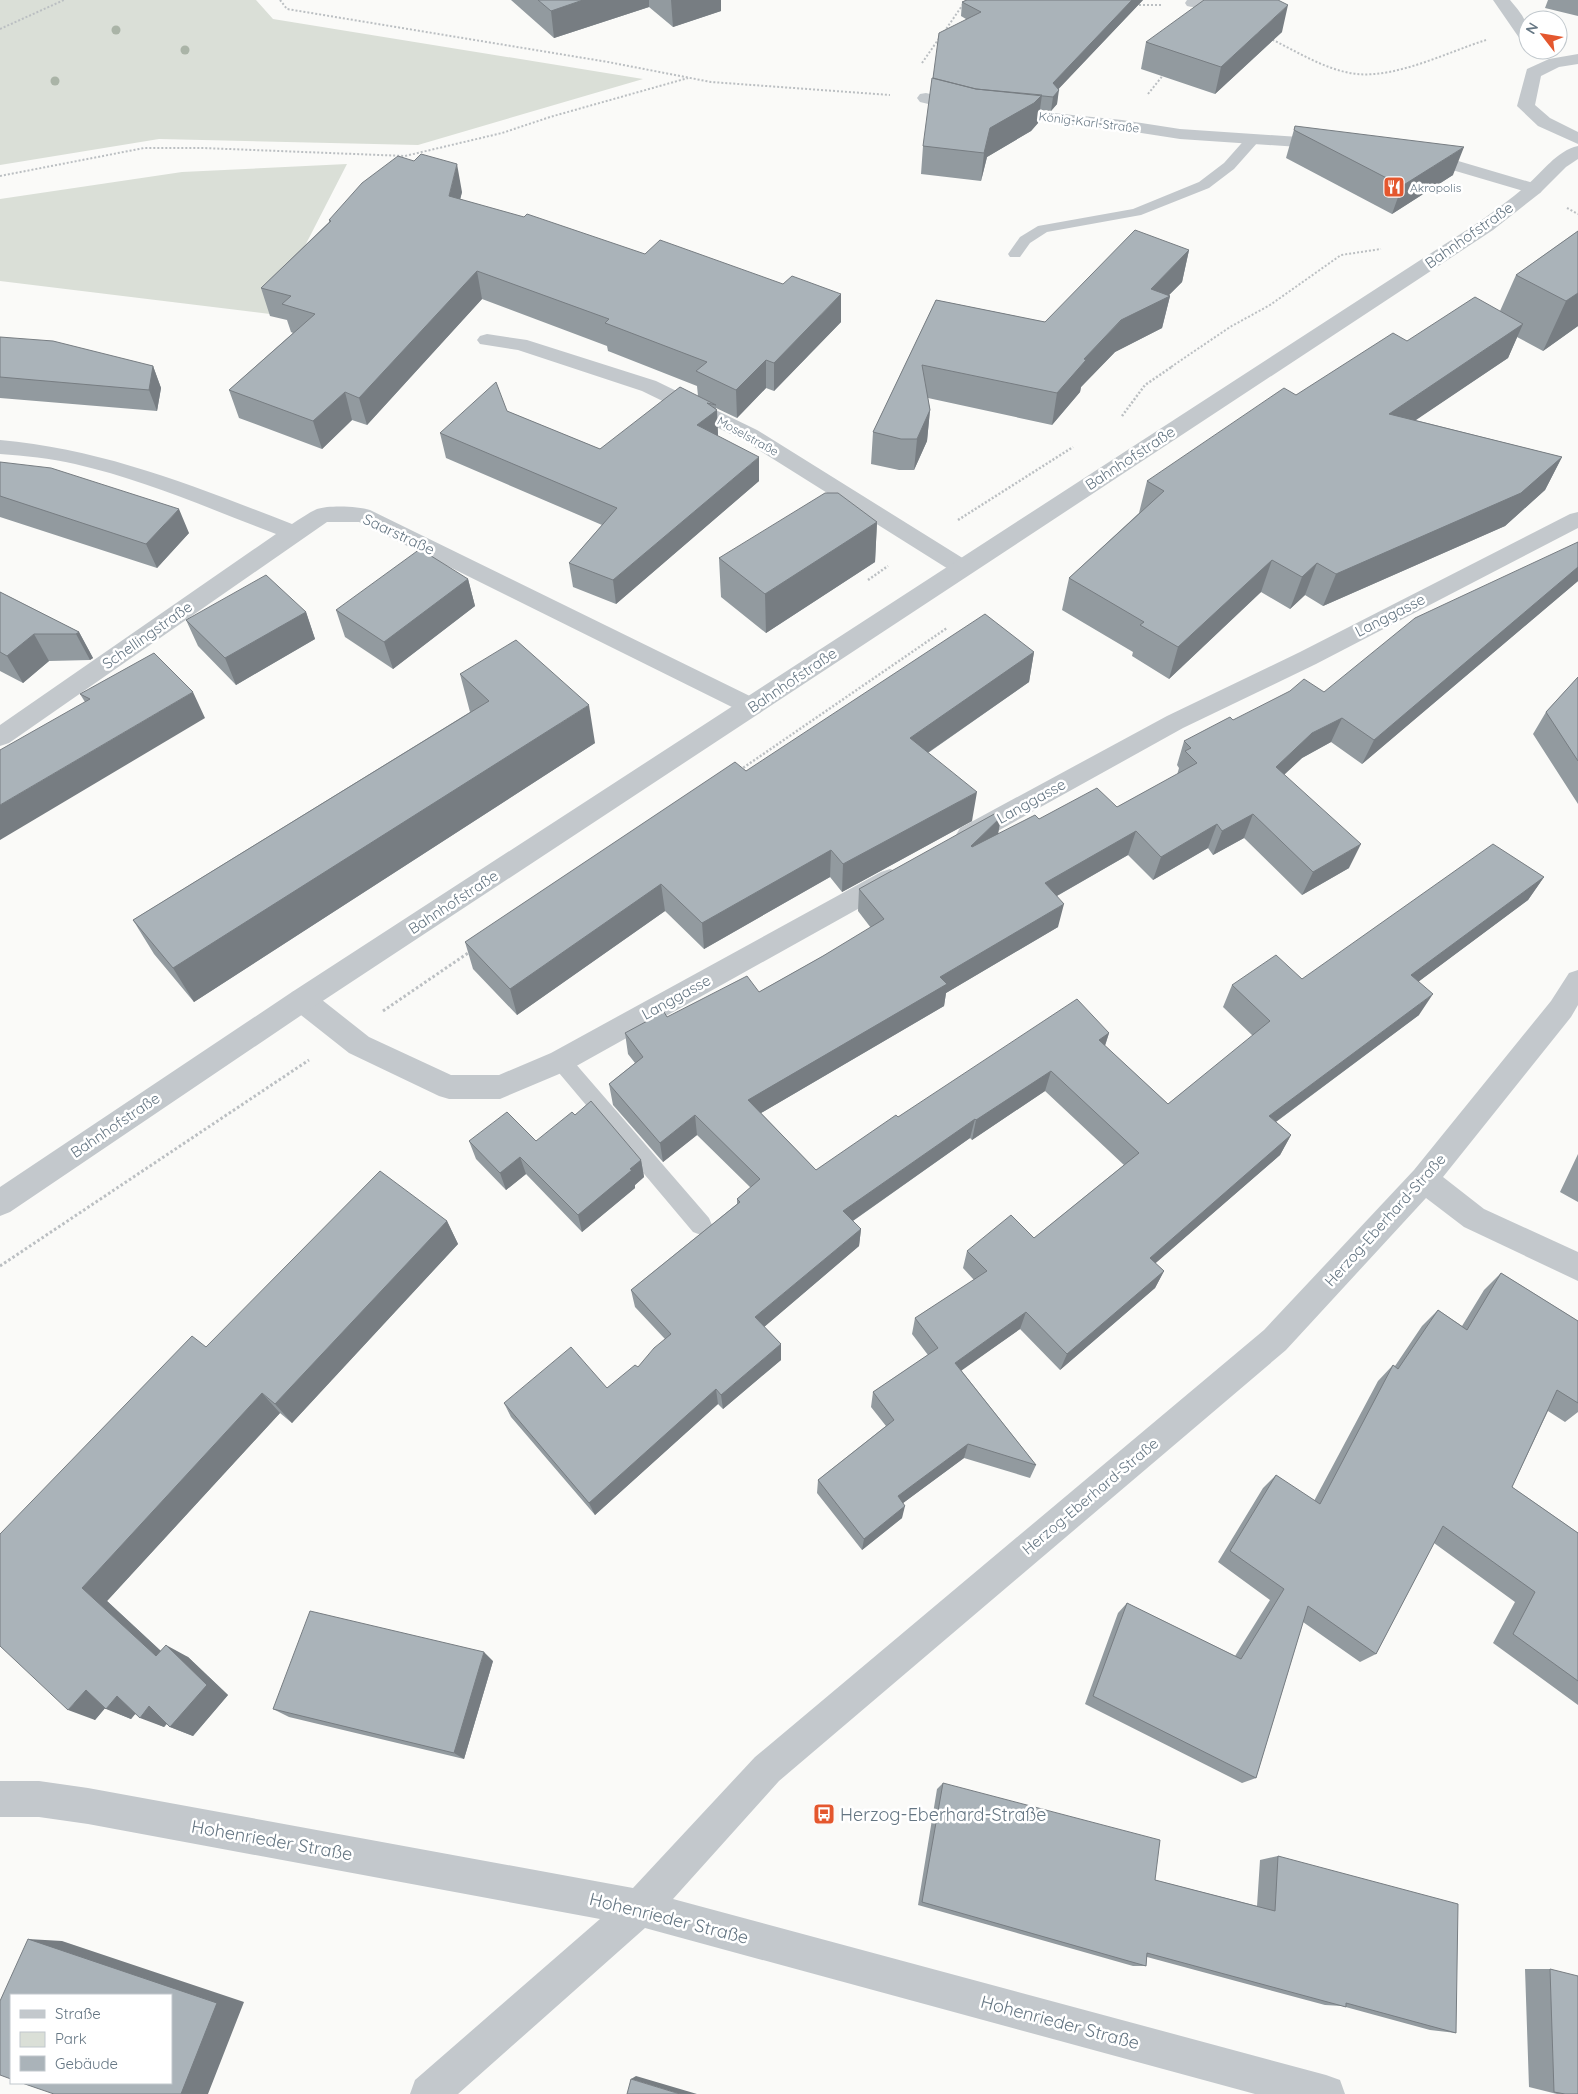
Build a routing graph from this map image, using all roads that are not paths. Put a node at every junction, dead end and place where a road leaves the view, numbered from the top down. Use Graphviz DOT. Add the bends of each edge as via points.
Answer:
graph roads {
  1 [pos="1501,0"];
  2 [pos="1518,23"];
  3 [pos="1578,59"];
  4 [pos="1542,60"];
  5 [pos="1546,67"];
  6 [pos="926,98"];
  7 [pos="1253,139"];
  8 [pos="1578,139"];
  9 [pos="1344,145"];
  10 [pos="1578,151"];
  11 [pos="1400,152"];
  12 [pos="1534,189"];
  13 [pos="1015,254"];
  14 [pos="487,340"];
  15 [pos="0,448"];
  16 [pos="1578,519"];
  17 [pos="294,533"];
  18 [pos="961,568"];
  19 [pos="752,707"];
  20 [pos="0,737"];
  21 [pos="949,846"];
  22 [pos="914,866"];
  23 [pos="1578,981"];
  24 [pos="302,1000"];
  25 [pos="562,1061"];
  26 [pos="1424,1180"];
  27 [pos="0,1203"];
  28 [pos="701,1225"];
  29 [pos="1578,1267"];
  30 [pos="0,1800"];
  31 [pos="640,1908"];
  32 [pos="429,2094"];
  33 [pos="1326,2094"];
  1 -- 2 [label="street"];
  3 -- 5 [label="street"];
  4 -- 5 [label="street"];
  5 -- 8 [label="street" via="1533,73 1526,106 1544,122"];
  6 -- 7 [label="street, König-Karl-Straße" via="974,110 1180,134"];
  7 -- 9 [label="street, König-Karl-Straße"];
  7 -- 13 [label="lane" via="1229,166 1204,185 1136,212 1043,230 1025,240"];
  10 -- 12 [label="street, Bahnhofstraße" via="1560,163"];
  11 -- 12 [label="street" via="1428,156"];
  12 -- 18 [label="street, Bahnhofstraße" via="1486,226"];
  14 -- 18 [label="street, Moselstraße" via="520,344 648,386 750,435"];
  15 -- 17 [label="street" via="22,448 116,466"];
  16 -- 21 [label="street, Langgasse" via="1308,658 1175,722"];
  17 -- 19 [label="street, Saarstraße" via="323,515 362,515"];
  17 -- 20 [label="street, Schellingstraße"];
  18 -- 19 [label="street, Bahnhofstraße"];
  19 -- 24 [label="street, Bahnhofstraße"];
  22 -- 25 [label="street, Langgasse"];
  23 -- 26 [label="street, Herzog-Eberhard-Straße" via="1561,1009"];
  24 -- 25 [label="street, Langgasse" via="359,1045 449,1087 500,1087"];
  24 -- 27 [label="street, Bahnhofstraße"];
  25 -- 28 [label="lane"];
  26 -- 29 [label="street" via="1474,1218"];
  26 -- 31 [label="street, Herzog-Eberhard-Straße" via="1275,1340 767,1769"];
  30 -- 31 [label="street, Hohenrieder Straße" via="39,1799 88,1806"];
  31 -- 32 [label="street, Herzog-Eberhard-Straße"];
  31 -- 33 [label="street, Hohenrieder Straße"];
}
